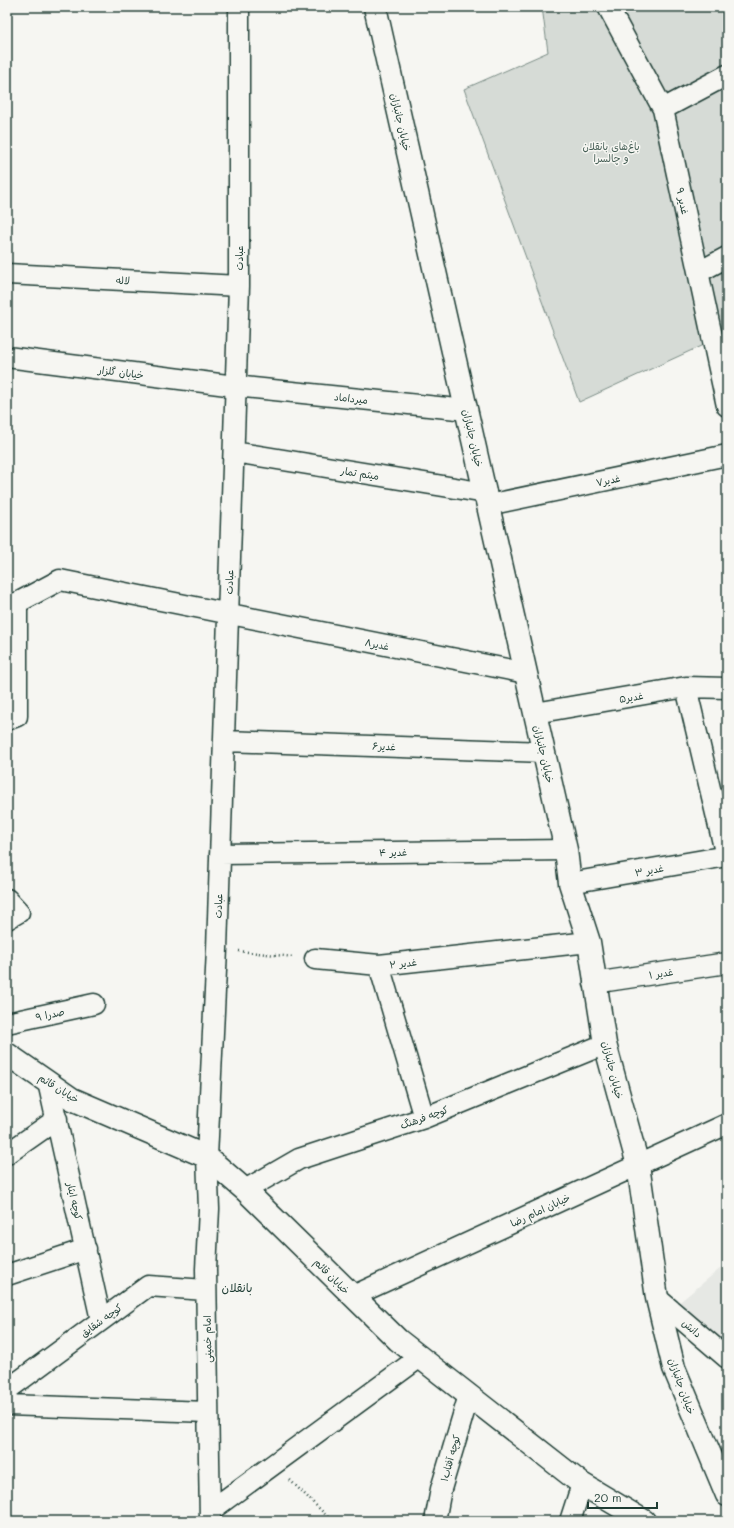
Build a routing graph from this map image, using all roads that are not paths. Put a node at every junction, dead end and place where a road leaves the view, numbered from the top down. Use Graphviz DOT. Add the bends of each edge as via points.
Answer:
graph roads {
  1 [pos="238,7"];
  2 [pos="375,7"];
  3 [pos="608,7"];
  4 [pos="727,75"];
  5 [pos="663,110"];
  6 [pos="727,257"];
  7 [pos="699,272"];
  8 [pos="7,274"];
  9 [pos="239,286"];
  10 [pos="7,357"];
  11 [pos="235,386"];
  12 [pos="727,406"];
  13 [pos="467,410"];
  14 [pos="234,452"];
  15 [pos="727,455"];
  16 [pos="487,499"];
  17 [pos="12,604"];
  18 [pos="228,615"];
  19 [pos="526,673"];
  20 [pos="686,687"];
  21 [pos="727,688"];
  22 [pos="535,713"];
  23 [pos="7,720"];
  24 [pos="224,741"];
  25 [pos="544,752"];
  26 [pos="566,850"];
  27 [pos="220,854"];
  28 [pos="726,856"];
  29 [pos="570,883"];
  30 [pos="7,899"];
  31 [pos="7,919"];
  32 [pos="588,942"];
  33 [pos="315,959"];
  34 [pos="727,963"];
  35 [pos="379,966"];
  36 [pos="594,983"];
  37 [pos="94,1004"];
  38 [pos="7,1024"];
  39 [pos="605,1044"];
  40 [pos="7,1054"];
  41 [pos="48,1082"];
  42 [pos="57,1118"];
  43 [pos="424,1118"];
  44 [pos="727,1124"];
  45 [pos="7,1154"];
  46 [pos="208,1157"];
  47 [pos="638,1165"];
  48 [pos="245,1190"];
  49 [pos="86,1249"];
  50 [pos="7,1275"];
  51 [pos="206,1290"];
  52 [pos="352,1296"];
  53 [pos="658,1298"];
  54 [pos="102,1320"];
  55 [pos="420,1357"];
  56 [pos="727,1358"];
  57 [pos="7,1390"];
  58 [pos="470,1396"];
  59 [pos="7,1405"];
  60 [pos="208,1412"];
  61 [pos="582,1484"];
  62 [pos="727,1495"];
  63 [pos="210,1516"];
  64 [pos="435,1521"];
  65 [pos="570,1521"];
  66 [pos="644,1521"];
  1 -- 9 [label="street, عبادت"];
  2 -- 13 [label="street, خیابان جانبازان"];
  3 -- 5 [label="street, غدیر ۹"];
  4 -- 5 [label="street"];
  5 -- 7 [label="street, غدیر ۹"];
  6 -- 7 [label="street"];
  7 -- 12 [label="street, غدیر ۹"];
  8 -- 9 [label="street, لاله"];
  9 -- 11 [label="street, عبادت"];
  10 -- 11 [label="street, خیابان گلزار"];
  11 -- 13 [label="street, میرداماد"];
  11 -- 14 [label="street, عبادت"];
  13 -- 16 [label="street, خیابان جانبازان"];
  14 -- 16 [label="street, میثم تمار"];
  14 -- 18 [label="street, عبادت"];
  15 -- 16 [label="street, غدیر۷"];
  16 -- 19 [label="street, خیابان جانبازان"];
  17 -- 18 [label="street, غدیر۸" via="60,580"];
  17 -- 23 [label="street" via="17,716"];
  18 -- 19 [label="street, غدیر۸"];
  18 -- 24 [label="street, عبادت"];
  19 -- 22 [label="street, خیابان جانبازان"];
  20 -- 21 [label="street, غدیر۵"];
  20 -- 22 [label="street, غدیر۵"];
  20 -- 28 [label="street"];
  22 -- 25 [label="street, خیابان جانبازان"];
  24 -- 25 [label="street, غدیر۶"];
  24 -- 27 [label="street, عبادت"];
  25 -- 26 [label="street, خیابان جانبازان"];
  26 -- 27 [label="street, غدیر ۴"];
  26 -- 29 [label="street, خیابان جانبازان"];
  27 -- 46 [label="street, عبادت"];
  28 -- 29 [label="street, غدیر ۳"];
  29 -- 32 [label="street, خیابان جانبازان"];
  30 -- 31 [label="street" via="19,912"];
  32 -- 35 [label="street, غدیر ۲"];
  32 -- 36 [label="street, خیابان جانبازان"];
  33 -- 35 [label="street, غدیر ۲"];
  34 -- 36 [label="street, غدیر ۱"];
  35 -- 43 [label="street"];
  36 -- 39 [label="street, خیابان جانبازان"];
  37 -- 38 [label="street, صدرا ۹"];
  39 -- 43 [label="street, کوچه فرهنگ"];
  39 -- 47 [label="street, خیابان جانبازان"];
  40 -- 41 [label="street, خیابان قائم"];
  41 -- 42 [label="street, کوچه ایثار"];
  41 -- 46 [label="street, خیابان قائم" via="72,1099"];
  42 -- 45 [label="street"];
  42 -- 49 [label="street, کوچه ایثار"];
  43 -- 48 [label="street, کوچه فرهنگ" via="299,1159"];
  44 -- 47 [label="street, خیابان امام رضا"];
  46 -- 48 [label="street, خیابان قائم"];
  46 -- 51 [label="street, امام خمینی"];
  47 -- 52 [label="street, خیابان امام رضا"];
  47 -- 53 [label="street, خیابان جانبازان"];
  48 -- 52 [label="street, خیابان قائم"];
  49 -- 50 [label="street"];
  49 -- 54 [label="street, کوچه ایثار"];
  51 -- 54 [label="street, کوچه شقایق" via="148,1286"];
  51 -- 60 [label="street, امام خمینی"];
  52 -- 55 [label="street, خیابان قائم" via="398,1340"];
  53 -- 56 [label="street, دانش"];
  53 -- 62 [label="street, خیابان جانبازان" via="674,1368"];
  54 -- 57 [label="street, کوچه شقایق"];
  55 -- 58 [label="street, خیابان قائم"];
  55 -- 63 [label="street" via="273,1464"];
  58 -- 61 [label="street, خیابان قائم"];
  58 -- 64 [label="street, کوچه آفتاب۱" via="443,1482"];
  59 -- 60 [label="street"];
  60 -- 63 [label="street, امام خمینی"];
  61 -- 65 [label="street"];
  61 -- 66 [label="street, خیابان قائم"];
}
